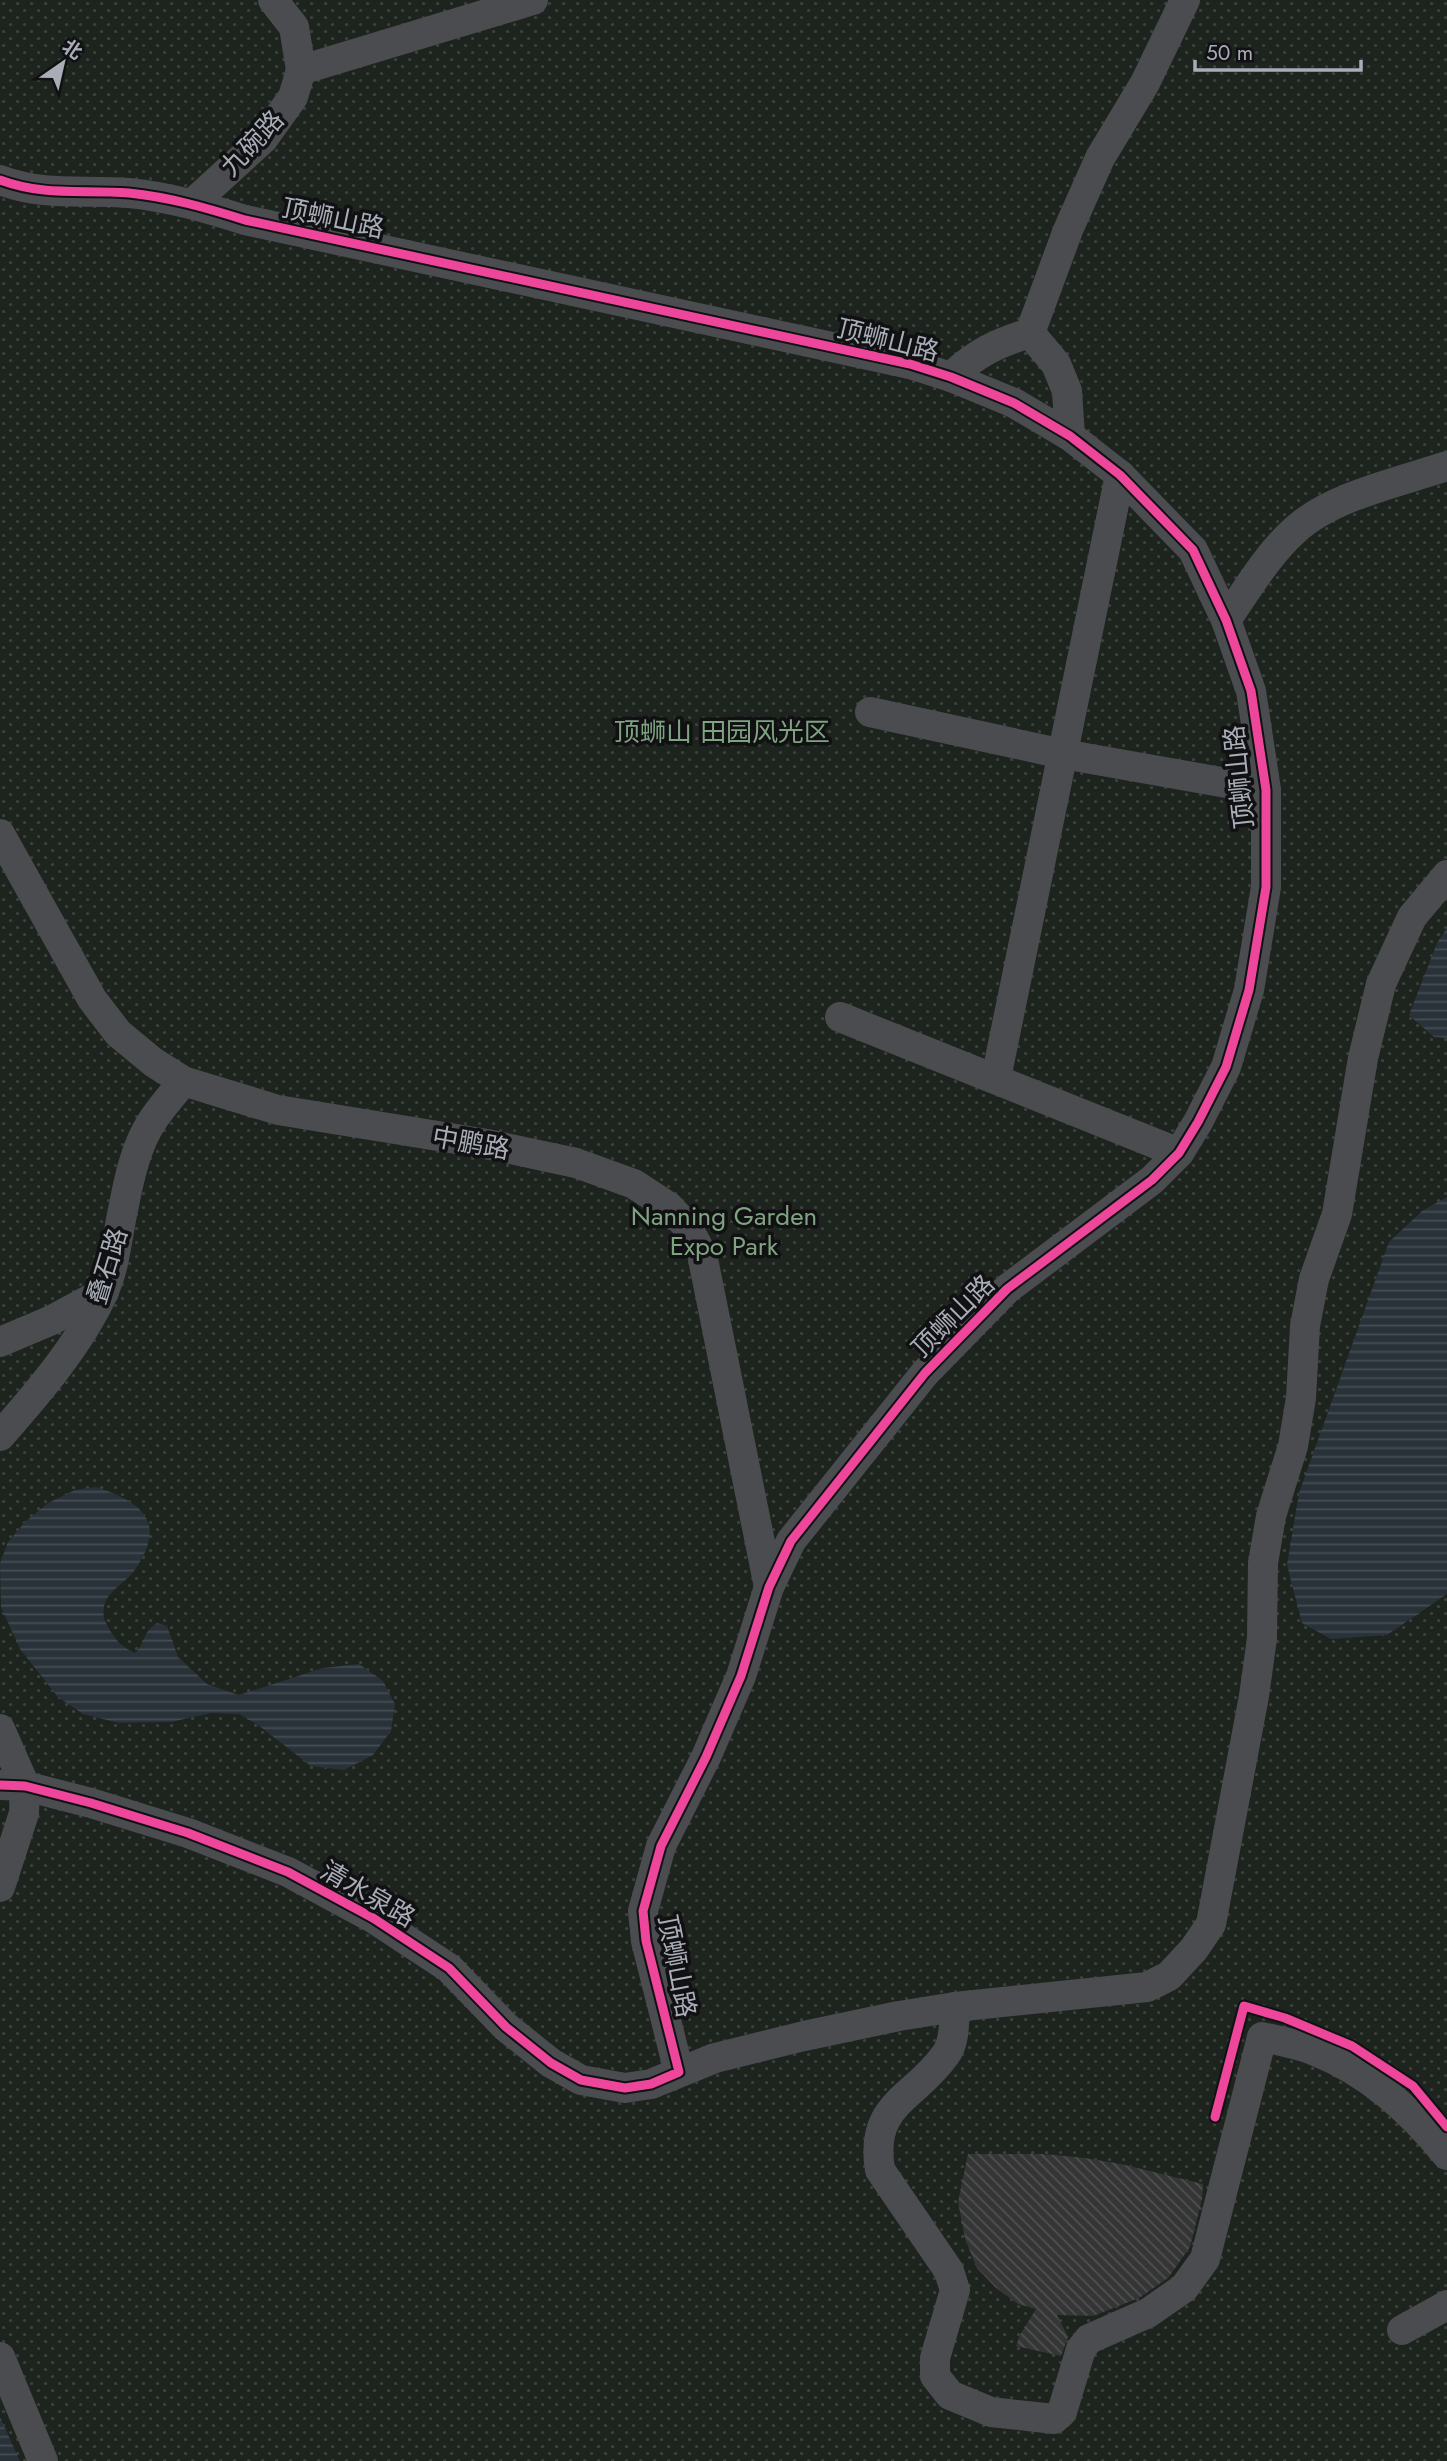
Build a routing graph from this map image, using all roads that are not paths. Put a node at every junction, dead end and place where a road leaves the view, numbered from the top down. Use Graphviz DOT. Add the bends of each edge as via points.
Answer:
graph roads {
  1 [pos="273,0"];
  2 [pos="533,0"];
  3 [pos="1185,0"];
  4 [pos="301,70"];
  5 [pos="0,180"];
  6 [pos="193,204"];
  7 [pos="1030,333"];
  8 [pos="951,377"];
  9 [pos="1070,436"];
  10 [pos="1447,466"];
  11 [pos="1120,475"];
  12 [pos="1226,620"];
  13 [pos="870,712"];
  14 [pos="1063,754"];
  15 [pos="1266,790"];
  16 [pos="0,834"];
  17 [pos="1447,875"];
  18 [pos="840,1017"];
  19 [pos="996,1078"];
  20 [pos="183,1081"];
  21 [pos="1179,1153"];
  22 [pos="104,1292"];
  23 [pos="0,1342"];
  24 [pos="0,1436"];
  25 [pos="769,1587"];
  26 [pos="0,1729"];
  27 [pos="12,1786"];
  28 [pos="0,1888"];
  29 [pos="955,2007"];
  30 [pos="678,2072"];
  31 [pos="1447,2155"];
  32 [pos="1447,2305"];
  33 [pos="1402,2330"];
  34 [pos="0,2357"];
  35 [pos="43,2461"];
  1 -- 4 [label="street" via="293,27"];
  2 -- 4 [label="street"];
  3 -- 7 [label="street" via="1145,83 1100,158"];
  4 -- 6 [label="street, 九碗路" via="293,97 263,139"];
  5 -- 6 [label="street, 顶蛳山路" via="47,192 128,193"];
  6 -- 8 [label="street, 顶蛳山路" via="245,220 910,364"];
  7 -- 8 [label="street" via="1002,341 970,359"];
  7 -- 9 [label="street" via="1056,364 1067,391"];
  8 -- 9 [label="street, 顶蛳山路" via="1014,402"];
  9 -- 11 [label="street, 顶蛳山路"];
  10 -- 12 [label="street" via="1329,507 1295,530"];
  11 -- 12 [label="street, 顶蛳山路" via="1193,550"];
  11 -- 14 [label="street"];
  12 -- 15 [label="street, 顶蛳山路" via="1251,691"];
  13 -- 14 [label="street"];
  14 -- 15 [label="street"];
  14 -- 19 [label="street"];
  15 -- 21 [label="street, 顶蛳山路" via="1266,887 1249,989 1226,1067"];
  16 -- 20 [label="street, 中鹏路" via="92,999 118,1032"];
  17 -- 29 [label="street, 清水泉路" via="1412,917 1391,961 1363,1058 1338,1214 1314,1279 1305,1326 1293,1446 1271,1516 1263,1563 1262,1638 1254,1696 1211,1924 1169,1976 1147,1987"];
  18 -- 19 [label="street"];
  19 -- 21 [label="street"];
  20 -- 22 [label="street, 叠石路" via="150,1125 136,1159"];
  20 -- 25 [label="street, 中鹏路" via="278,1110 576,1163 634,1184 669,1207 702,1254"];
  21 -- 25 [label="street, 顶蛳山路" via="1152,1180 1007,1289 925,1373 791,1541"];
  22 -- 23 [label="street"];
  22 -- 24 [label="street, 叠石路" via="63,1357"];
  25 -- 30 [label="street, 顶蛳山路" via="741,1676 661,1846 643,1911"];
  26 -- 27 [label="street"];
  27 -- 28 [label="street" via="24,1813"];
  27 -- 30 [label="street, 清水泉路" via="91,1803 188,1833 288,1872 373,1918 449,1968 506,2026 551,2063 581,2080 625,2088 651,2084"];
  29 -- 30 [label="street, 清水泉路" via="804,2036"];
  29 -- 31 [label="street" via="947,2053 894,2108 880,2128 877,2151 880,2170 949,2271 955,2290 934,2358 935,2376 950,2395 991,2413 1054,2419 1062,2412 1081,2349 1089,2339 1148,2313 1184,2288 1205,2259 1262,2037 1314,2050 1368,2078 1421,2124"];
  32 -- 33 [label="street"];
  34 -- 35 [label="street"];
}
